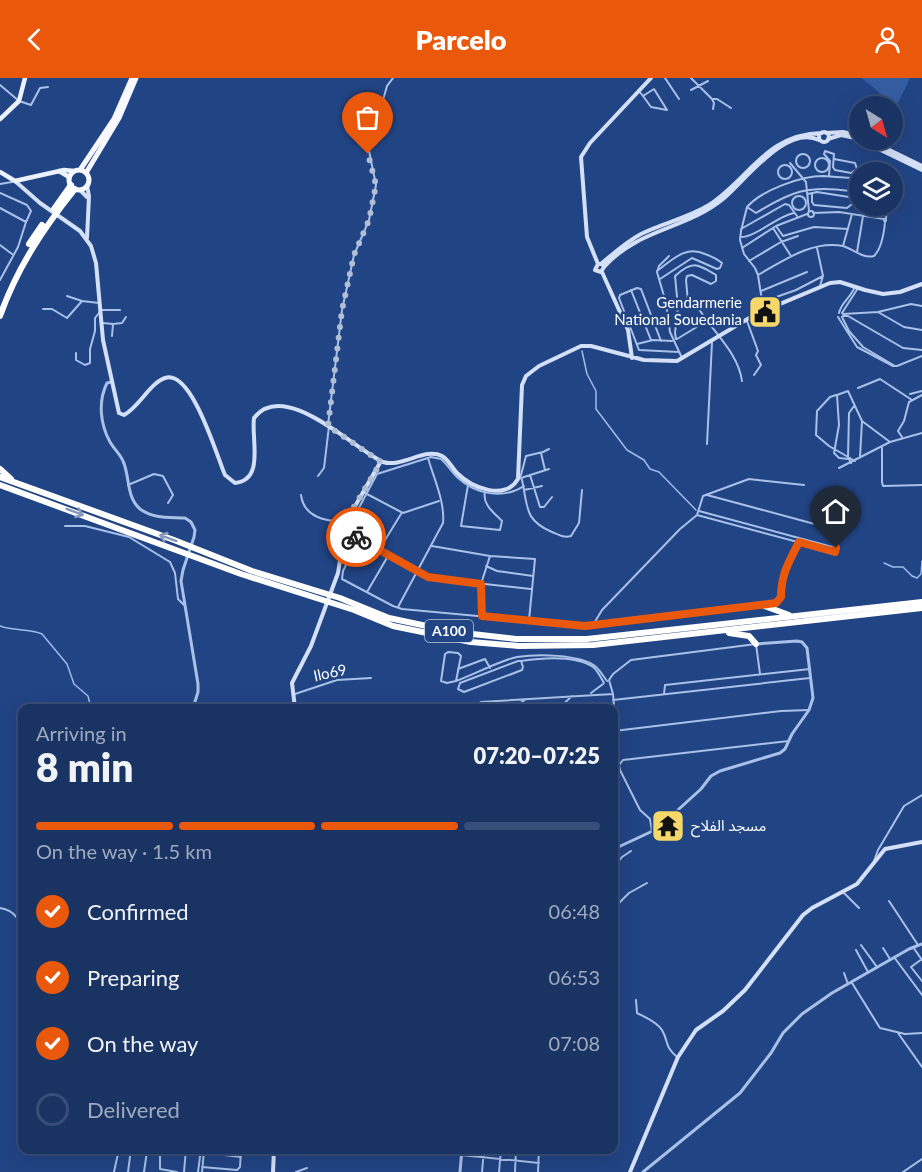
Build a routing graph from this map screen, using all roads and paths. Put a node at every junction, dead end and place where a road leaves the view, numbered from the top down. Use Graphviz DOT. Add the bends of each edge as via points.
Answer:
graph roads {
  1 [pos="25,78"];
  2 [pos="134,78"];
  3 [pos="393,78"];
  4 [pos="651,78"];
  5 [pos="665,78"];
  6 [pos="691,78"];
  7 [pos="708,81"];
  8 [pos="0,85"];
  9 [pos="699,86"];
  10 [pos="48,87"];
  11 [pos="691,90"];
  12 [pos="639,91"];
  13 [pos="643,96"];
  14 [pos="679,99"];
  15 [pos="712,99"];
  16 [pos="19,101"];
  17 [pos="731,108"];
  18 [pos="713,109"];
  19 [pos="0,119"];
  20 [pos="824,133"];
  21 [pos="849,134"];
  22 [pos="849,136"];
  23 [pos="828,139"];
  24 [pos="819,140"];
  25 [pos="885,150"];
  26 [pos="888,150"];
  27 [pos="834,159"];
  28 [pos="796,163"];
  29 [pos="790,164"];
  30 [pos="812,164"];
  31 [pos="922,168"];
  32 [pos="57,171"];
  33 [pos="77,171"];
  34 [pos="0,172"];
  35 [pos="86,173"];
  36 [pos="829,176"];
  37 [pos="69,177"];
  38 [pos="803,178"];
  39 [pos="15,181"];
  40 [pos="0,184"];
  41 [pos="87,185"];
  42 [pos="75,188"];
  43 [pos="807,189"];
  44 [pos="0,192"];
  45 [pos="810,193"];
  46 [pos="88,200"];
  47 [pos="807,202"];
  48 [pos="747,207"];
  49 [pos="0,208"];
  50 [pos="808,212"];
  51 [pos="795,213"];
  52 [pos="813,213"];
  53 [pos="849,214"];
  54 [pos="851,216"];
  55 [pos="863,216"];
  56 [pos="886,216"];
  57 [pos="798,217"];
  58 [pos="885,220"];
  59 [pos="26,222"];
  60 [pos="775,227"];
  61 [pos="741,229"];
  62 [pos="848,229"];
  63 [pos="798,236"];
  64 [pos="740,237"];
  65 [pos="87,239"];
  66 [pos="782,242"];
  67 [pos="0,245"];
  68 [pos="843,246"];
  69 [pos="817,247"];
  70 [pos="742,248"];
  71 [pos="857,252"];
  72 [pos="13,255"];
  73 [pos="669,256"];
  74 [pos="791,256"];
  75 [pos="749,261"];
  76 [pos="601,267"];
  77 [pos="657,271"];
  78 [pos="807,272"];
  79 [pos="758,275"];
  80 [pos="823,276"];
  81 [pos="660,279"];
  82 [pos="0,280"];
  83 [pos="830,283"];
  84 [pos="922,284"];
  85 [pos="820,286"];
  86 [pos="856,287"];
  87 [pos="631,290"];
  88 [pos="760,291"];
  89 [pos="67,296"];
  90 [pos="82,301"];
  91 [pos="762,302"];
  92 [pos="99,303"];
  93 [pos="0,304"];
  94 [pos="696,304"];
  95 [pos="922,306"];
  96 [pos="678,307"];
  97 [pos="43,309"];
  98 [pos="120,310"];
  99 [pos="99,311"];
  100 [pos="878,312"];
  101 [pos="756,314"];
  102 [pos="841,315"];
  103 [pos="0,316"];
  104 [pos="126,317"];
  105 [pos="747,321"];
  106 [pos="100,323"];
  107 [pos="113,324"];
  108 [pos="700,325"];
  109 [pos="922,330"];
  110 [pos="112,336"];
  111 [pos="720,337"];
  112 [pos="651,340"];
  113 [pos="675,340"];
  114 [pos="662,341"];
  115 [pos="712,342"];
  116 [pos="637,345"];
  117 [pos="922,350"];
  118 [pos="679,352"];
  119 [pos="76,353"];
  120 [pos="922,356"];
  121 [pos="632,358"];
  122 [pos="683,358"];
  123 [pos="754,375"];
  124 [pos="742,381"];
  125 [pos="111,382"];
  126 [pos="858,388"];
  127 [pos="922,393"];
  128 [pos="910,394"];
  129 [pos="837,395"];
  130 [pos="912,400"];
  131 [pos="854,406"];
  132 [pos="862,421"];
  133 [pos="328,426"];
  134 [pos="922,433"];
  135 [pos="902,437"];
  136 [pos="890,442"];
  137 [pos="708,444"];
  138 [pos="882,447"];
  139 [pos="549,449"];
  140 [pos="835,449"];
  141 [pos="541,453"];
  142 [pos="848,457"];
  143 [pos="428,458"];
  144 [pos="860,458"];
  145 [pos="855,461"];
  146 [pos="381,462"];
  147 [pos="851,463"];
  148 [pos="839,468"];
  149 [pos="0,469"];
  150 [pos="530,475"];
  151 [pos="318,476"];
  152 [pos="520,476"];
  153 [pos="0,477"];
  154 [pos="0,485"];
  155 [pos="128,485"];
  156 [pos="468,485"];
  157 [pos="804,485"];
  158 [pos="922,485"];
  159 [pos="542,486"];
  160 [pos="524,488"];
  161 [pos="534,488"];
  162 [pos="36,490"];
  163 [pos="582,490"];
  164 [pos="484,492"];
  165 [pos="365,493"];
  166 [pos="301,495"];
  167 [pos="707,495"];
  168 [pos="552,497"];
  169 [pos="440,501"];
  170 [pos="168,503"];
  171 [pos="402,513"];
  172 [pos="698,513"];
  173 [pos="346,522"];
  174 [pos="65,526"];
  175 [pos="345,533"];
  176 [pos="359,538"];
  177 [pos="800,541"];
  178 [pos="432,546"];
  179 [pos="379,550"];
  180 [pos="388,555"];
  181 [pos="490,556"];
  182 [pos="486,566"];
  183 [pos="417,571"];
  184 [pos="533,576"];
  185 [pos="481,584"];
  186 [pos="531,589"];
  187 [pos="367,592"];
  188 [pos="922,602"];
  189 [pos="184,604"];
  190 [pos="762,605"];
  191 [pos="397,608"];
  192 [pos="922,608"];
  193 [pos="482,616"];
  194 [pos="792,616"];
  195 [pos="529,620"];
  196 [pos="593,625"];
  197 [pos="775,625"];
  198 [pos="719,631"];
  199 [pos="756,644"];
  200 [pos="520,659"];
  201 [pos="490,668"];
  202 [pos="458,669"];
  203 [pos="811,669"];
  204 [pos="760,674"];
  205 [pos="610,677"];
  206 [pos="371,678"];
  207 [pos="812,678"];
  208 [pos="713,679"];
  209 [pos="294,680"];
  210 [pos="456,681"];
  211 [pos="605,682"];
  212 [pos="599,687"];
  213 [pos="714,689"];
  214 [pos="295,694"];
  215 [pos="602,694"];
  216 [pos="613,694"];
  217 [pos="664,694"];
  218 [pos="586,695"];
  219 [pos="572,696"];
  220 [pos="526,699"];
  221 [pos="614,700"];
  222 [pos="495,701"];
  223 [pos="194,704"];
  224 [pos="295,704"];
  225 [pos="296,704"];
  226 [pos="477,704"];
  227 [pos="492,704"];
  228 [pos="519,704"];
  229 [pos="563,704"];
  230 [pos="614,704"];
  231 [pos="809,710"];
  232 [pos="618,731"];
  233 [pos="790,740"];
  234 [pos="922,795"];
  235 [pos="652,831"];
  236 [pos="922,842"];
  237 [pos="618,847"];
  238 [pos="631,851"];
  239 [pos="618,860"];
  240 [pos="874,861"];
  241 [pos="647,883"];
  242 [pos="842,891"];
  243 [pos="889,901"];
  244 [pos="618,904"];
  245 [pos="0,908"];
  246 [pos="859,908"];
  247 [pos="18,923"];
  248 [pos="861,945"];
  249 [pos="920,945"];
  250 [pos="913,947"];
  251 [pos="883,948"];
  252 [pos="856,950"];
  253 [pos="894,957"];
  254 [pos="890,959"];
  255 [pos="922,960"];
  256 [pos="877,967"];
  257 [pos="868,972"];
  258 [pos="844,973"];
  259 [pos="922,981"];
  260 [pos="850,982"];
  261 [pos="922,995"];
  262 [pos="636,1000"];
  263 [pos="898,1033"];
  264 [pos="922,1034"];
  265 [pos="678,1057"];
  266 [pos="922,1066"];
  267 [pos="118,1154"];
  268 [pos="130,1154"];
  269 [pos="146,1154"];
  270 [pos="160,1154"];
  271 [pos="186,1154"];
  272 [pos="202,1154"];
  273 [pos="202,1154"];
  274 [pos="224,1154"];
  275 [pos="275,1154"];
  276 [pos="483,1154"];
  277 [pos="500,1154"];
  278 [pos="516,1154"];
  279 [pos="539,1154"];
  280 [pos="461,1155"];
  281 [pos="241,1157"];
  282 [pos="483,1157"];
  283 [pos="500,1159"];
  284 [pos="922,1159"];
  285 [pos="515,1160"];
  286 [pos="539,1163"];
  287 [pos="202,1167"];
  288 [pos="307,1168"];
  289 [pos="114,1172"];
  290 [pos="128,1172"];
  291 [pos="144,1172"];
  292 [pos="177,1172"];
  293 [pos="184,1172"];
  294 [pos="200,1172"];
  295 [pos="274,1172"];
  296 [pos="296,1172"];
  297 [pos="460,1172"];
  298 [pos="482,1172"];
  299 [pos="499,1172"];
  300 [pos="515,1172"];
  301 [pos="538,1172"];
  302 [pos="630,1172"];
  303 [pos="642,1172"];
  304 [pos="903,1172"];
  1 -- 16 [label="main road"];
  2 -- 33 [label="highway" via="114,119"];
  2 -- 35 [label="highway" via="119,118"];
  3 -- 133 [label="street" via="367,141 376,185 342,310"];
  4 -- 12 [label="main road"];
  5 -- 14 [label="street"];
  6 -- 9 [label="street"];
  7 -- 9 [label="street"];
  8 -- 16 [label="street"];
  9 -- 11 [label="street"];
  9 -- 15 [label="street"];
  10 -- 16 [label="street" via="40,88 32,105"];
  12 -- 13 [label="street"];
  12 -- 76 [label="main road" via="581,157 587,237"];
  13 -- 13 [label="street" via="654,89 667,110 651,107"];
  15 -- 17 [label="street"];
  15 -- 18 [label="street"];
  16 -- 19 [label="main road"];
  20 -- 21 [label="main road"];
  20 -- 23 [label="main road"];
  20 -- 24 [label="main road"];
  20 -- 76 [label="main road" via="781,142 708,205 634,238"];
  22 -- 23 [label="main road"];
  23 -- 24 [label="main road"];
  24 -- 76 [label="main road" via="806,137 782,146 715,205 632,243"];
  25 -- 31 [label="main road"];
  26 -- 31 [label="main road"];
  27 -- 27 [label="street" via="835,170 856,170 855,163"];
  27 -- 36 [label="street" via="832,152 825,152 830,161"];
  28 -- 29 [label="street"];
  28 -- 30 [label="street" via="803,169"];
  28 -- 30 [label="street" via="803,154"];
  29 -- 29 [label="street" via="790,175 780,177 779,168"];
  29 -- 38 [label="street"];
  30 -- 30 [label="street" via="822,158 829,166 821,172"];
  32 -- 33 [label="main road"];
  32 -- 37 [label="main road"];
  32 -- 39 [label="main road"];
  33 -- 35 [label="highway"];
  33 -- 37 [label="highway"];
  34 -- 39 [label="main road"];
  35 -- 41 [label="highway"];
  36 -- 38 [label="street"];
  36 -- 43 [label="street" via="852,178 855,187 850,191"];
  37 -- 42 [label="highway"];
  38 -- 43 [label="street"];
  38 -- 48 [label="street"];
  39 -- 40 [label="street"];
  39 -- 65 [label="main road"];
  41 -- 42 [label="highway"];
  41 -- 46 [label="main road"];
  42 -- 46 [label="main road"];
  42 -- 93 [label="highway" via="26,249"];
  42 -- 103 [label="highway" via="29,253"];
  43 -- 45 [label="street"];
  43 -- 48 [label="street" via="756,213"];
  44 -- 59 [label="street" via="30,207"];
  45 -- 45 [label="street" via="849,197 852,205 814,206"];
  45 -- 47 [label="street"];
  46 -- 65 [label="main road"];
  47 -- 47 [label="street" via="800,209 792,203 798,196"];
  47 -- 50 [label="street"];
  48 -- 61 [label="street"];
  49 -- 59 [label="street"];
  50 -- 52 [label="street"];
  50 -- 52 [label="street" via="810,217"];
  50 -- 57 [label="street"];
  51 -- 57 [label="street"];
  51 -- 61 [label="street" via="785,204"];
  51 -- 64 [label="street"];
  52 -- 53 [label="street"];
  54 -- 62 [label="street"];
  55 -- 58 [label="street"];
  55 -- 71 [label="street"];
  56 -- 58 [label="street"];
  57 -- 60 [label="street"];
  58 -- 71 [label="street" via="876,254 869,257"];
  59 -- 72 [label="street"];
  60 -- 62 [label="street" via="783,236 814,227"];
  60 -- 66 [label="street"];
  60 -- 70 [label="street"];
  61 -- 64 [label="street"];
  62 -- 68 [label="street"];
  63 -- 66 [label="street"];
  64 -- 70 [label="street"];
  65 -- 92 [label="main road" via="96,263"];
  66 -- 74 [label="street"];
  66 -- 75 [label="street"];
  67 -- 72 [label="street"];
  68 -- 69 [label="street"];
  68 -- 71 [label="street"];
  69 -- 74 [label="street"];
  69 -- 80 [label="street"];
  70 -- 75 [label="street"];
  72 -- 82 [label="street"];
  73 -- 77 [label="street"];
  74 -- 79 [label="street"];
  75 -- 79 [label="street"];
  76 -- 121 [label="main road" via="628,330"];
  77 -- 81 [label="street"];
  77 -- 81 [label="street" via="690,250 722,263 717,269 690,258"];
  78 -- 88 [label="street"];
  79 -- 88 [label="street"];
  80 -- 83 [label="street"];
  80 -- 85 [label="street"];
  80 -- 91 [label="street"];
  81 -- 113 [label="street" via="668,327"];
  83 -- 85 [label="main road"];
  83 -- 86 [label="main road"];
  84 -- 86 [label="main road" via="892,293"];
  85 -- 101 [label="main road"];
  86 -- 102 [label="street"];
  87 -- 112 [label="street"];
  87 -- 114 [label="street" via="641,289"];
  87 -- 116 [label="street" via="619,297"];
  88 -- 91 [label="street"];
  89 -- 90 [label="street"];
  90 -- 92 [label="street"];
  90 -- 97 [label="street" via="67,318 52,309"];
  91 -- 101 [label="street"];
  92 -- 99 [label="main road"];
  94 -- 111 [label="street"];
  95 -- 100 [label="street" via="911,304"];
  96 -- 96 [label="street" via="677,274 695,264 716,275 712,284 692,275 687,277 688,302"];
  96 -- 113 [label="street"];
  98 -- 99 [label="street"];
  99 -- 106 [label="main road"];
  99 -- 119 [label="street" via="90,363 80,364"];
  100 -- 102 [label="street"];
  100 -- 109 [label="street" via="904,327"];
  101 -- 105 [label="main road"];
  102 -- 117 [label="street" via="903,348"];
  102 -- 120 [label="street" via="857,346 895,366"];
  104 -- 107 [label="street" via="122,323"];
  105 -- 111 [label="main road"];
  105 -- 123 [label="street" via="761,365"];
  106 -- 107 [label="street"];
  106 -- 125 [label="main road"];
  107 -- 110 [label="street"];
  108 -- 113 [label="street"];
  111 -- 115 [label="main road"];
  111 -- 124 [label="street"];
  112 -- 114 [label="street"];
  112 -- 116 [label="street"];
  113 -- 114 [label="street"];
  113 -- 118 [label="street"];
  115 -- 122 [label="main road"];
  115 -- 137 [label="street"];
  116 -- 118 [label="street" via="643,351"];
  118 -- 122 [label="street"];
  121 -- 122 [label="main road" via="670,362"];
  121 -- 152 [label="main road" via="581,346 529,373 521,390"];
  125 -- 133 [label="main road" via="117,411 124,415 162,379 176,379 194,399 225,475 235,483 251,475 253,422 260,412 290,407"];
  125 -- 155 [label="street" via="104,390 101,410 110,442 124,463"];
  126 -- 130 [label="street" via="881,379"];
  127 -- 128 [label="street"];
  127 -- 130 [label="street"];
  129 -- 131 [label="street" via="848,391"];
  129 -- 140 [label="street" via="839,425"];
  129 -- 140 [label="street" via="817,411 816,435"];
  130 -- 135 [label="street" via="898,431"];
  131 -- 132 [label="street"];
  131 -- 142 [label="street" via="849,412"];
  132 -- 136 [label="street"];
  132 -- 144 [label="street"];
  133 -- 146 [label="main road"];
  133 -- 151 [label="street" via="324,468"];
  134 -- 135 [label="street"];
  135 -- 136 [label="street"];
  136 -- 138 [label="street"];
  138 -- 144 [label="street"];
  138 -- 158 [label="street" via="883,486"];
  139 -- 141 [label="street"];
  140 -- 142 [label="street"];
  140 -- 147 [label="street" via="839,458"];
  141 -- 150 [label="street" via="547,470"];
  141 -- 152 [label="street" via="526,456"];
  142 -- 145 [label="street"];
  143 -- 156 [label="street" via="441,459"];
  143 -- 165 [label="street" via="379,472"];
  143 -- 169 [label="street"];
  144 -- 145 [label="street"];
  145 -- 147 [label="street"];
  146 -- 152 [label="main road" via="393,464 439,455 466,480 497,492 511,488"];
  146 -- 173 [label="main road"];
  147 -- 148 [label="street"];
  149 -- 162 [label="highway"];
  150 -- 152 [label="street"];
  150 -- 161 [label="street"];
  152 -- 160 [label="street"];
  153 -- 162 [label="highway, A100"];
  154 -- 198 [label="highway, A100, one-way" via="241,574 393,626 435,636 508,645 566,646"];
  155 -- 170 [label="street" via="154,474 162,476 173,495"];
  155 -- 189 [label="street" via="139,508 164,518 185,518 194,526 195,537 181,581"];
  156 -- 164 [label="street"];
  156 -- 164 [label="street" via="461,526 500,530 502,521 485,501"];
  157 -- 167 [label="street" via="749,479"];
  159 -- 161 [label="street"];
  160 -- 161 [label="street"];
  160 -- 163 [label="street" via="534,522 566,537 579,523"];
  160 -- 164 [label="street" via="502,494"];
  161 -- 168 [label="street" via="541,507"];
  194 -- 162 [label="highway, A100, one-way" via="575,640 455,633 389,618"];
  165 -- 171 [label="street"];
  165 -- 175 [label="street"];
  166 -- 173 [label="street" via="313,515"];
  167 -- 172 [label="street" via="701,498"];
  167 -- 177 [label="street" via="822,526 829,532 835,550"];
  169 -- 171 [label="street"];
  169 -- 178 [label="street" via="443,523"];
  171 -- 179 [label="street"];
  172 -- 177 [label="street"];
  172 -- 196 [label="street" via="602,610"];
  173 -- 175 [label="main road"];
  174 -- 189 [label="street" via="85,526 129,537 170,561 178,599"];
  175 -- 176 [label="street"];
  175 -- 209 [label="main road" via="342,559 321,622"];
  176 -- 179 [label="street"];
  176 -- 187 [label="street" via="342,577"];
  177 -- 190 [label="street" via="784,573 780,599"];
  178 -- 181 [label="street"];
  178 -- 183 [label="street"];
  179 -- 180 [label="street"];
  180 -- 183 [label="street"];
  180 -- 187 [label="street"];
  181 -- 182 [label="street"];
  181 -- 184 [label="street" via="535,560"];
  182 -- 184 [label="street"];
  182 -- 185 [label="street"];
  183 -- 185 [label="street" via="432,578"];
  183 -- 191 [label="street"];
  184 -- 186 [label="street"];
  185 -- 186 [label="street"];
  185 -- 193 [label="street"];
  186 -- 195 [label="street"];
  187 -- 191 [label="street"];
  188 -- 194 [label="highway, A100"];
  189 -- 223 [label="street" via="198,684"];
  190 -- 194 [label="highway"];
  190 -- 196 [label="street"];
  191 -- 193 [label="street"];
  192 -- 197 [label="highway, A100"];
  193 -- 195 [label="street"];
  195 -- 196 [label="street"];
  197 -- 198 [label="highway, A100"];
  197 -- 199 [label="highway" via="753,633"];
  198 -- 199 [label="highway" via="749,636"];
  199 -- 203 [label="street" via="802,642"];
  199 -- 204 [label="street"];
  199 -- 205 [label="street" via="631,660"];
  200 -- 200 [label="street" via="460,683 459,690 464,692 521,670 524,667"];
  200 -- 201 [label="street"];
  200 -- 211 [label="street" via="545,655 578,660 595,666"];
  201 -- 202 [label="street" via="484,659"];
  201 -- 210 [label="street"];
  202 -- 210 [label="street"];
  202 -- 210 [label="street" via="460,655 446,652 441,681"];
  203 -- 204 [label="street"];
  203 -- 207 [label="street"];
  204 -- 208 [label="street"];
  205 -- 211 [label="street"];
  205 -- 216 [label="street"];
  206 -- 214 [label="street, Ilo69" via="333,681"];
  207 -- 213 [label="street"];
  207 -- 231 [label="street" via="814,692"];
  208 -- 213 [label="street"];
  208 -- 217 [label="street" via="665,685"];
  209 -- 214 [label="main road"];
  209 -- 224 [label="main road" via="291,687"];
  211 -- 212 [label="street"];
  212 -- 215 [label="street"];
  212 -- 218 [label="street"];
  213 -- 217 [label="street"];
  214 -- 225 [label="main road"];
  215 -- 216 [label="street"];
  215 -- 218 [label="street"];
  216 -- 221 [label="street"];
  217 -- 221 [label="street"];
  218 -- 219 [label="street"];
  219 -- 220 [label="street"];
  219 -- 229 [label="street"];
  220 -- 222 [label="street"];
  220 -- 228 [label="street"];
  221 -- 230 [label="street"];
  222 -- 226 [label="street"];
  222 -- 227 [label="street"];
  231 -- 232 [label="street"];
  231 -- 233 [label="street"];
  233 -- 235 [label="street" via="780,753 711,776"];
  233 -- 235 [label="street" via="623,760 620,770 638,807 650,819"];
  234 -- 240 [label="street" via="904,806"];
  235 -- 237 [label="street"];
  236 -- 240 [label="main road" via="892,846"];
  238 -- 239 [label="street"];
  240 -- 242 [label="main road" via="862,880"];
  241 -- 244 [label="street"];
  242 -- 246 [label="street"];
  242 -- 265 [label="main road" via="797,921 758,976 696,1030"];
  243 -- 249 [label="street"];
  245 -- 247 [label="street" via="15,914"];
  248 -- 256 [label="street"];
  249 -- 250 [label="street"];
  250 -- 253 [label="street"];
  250 -- 255 [label="street"];
  251 -- 254 [label="street"];
  252 -- 257 [label="street"];
  253 -- 254 [label="street"];
  253 -- 261 [label="street"];
  254 -- 256 [label="street"];
  255 -- 259 [label="street" via="911,967"];
  256 -- 257 [label="street"];
  257 -- 260 [label="street"];
  258 -- 260 [label="street"];
  260 -- 263 [label="street" via="880,1028"];
  260 -- 303 [label="street" via="813,1004 790,1024 740,1093"];
  262 -- 265 [label="street" via="636,1013 662,1029 666,1044"];
  263 -- 264 [label="street"];
  263 -- 266 [label="street"];
  265 -- 302 [label="main road"];
  267 -- 289 [label="street"];
  268 -- 290 [label="street"];
  269 -- 291 [label="street"];
  270 -- 292 [label="street" via="160,1169"];
  271 -- 293 [label="street"];
  272 -- 287 [label="street"];
  273 -- 294 [label="street"];
  274 -- 281 [label="street"];
  275 -- 295 [label="main road"];
  276 -- 282 [label="street"];
  277 -- 283 [label="street"];
  278 -- 285 [label="street"];
  279 -- 286 [label="street"];
  280 -- 282 [label="street"];
  280 -- 297 [label="street"];
  281 -- 287 [label="street" via="237,1170"];
  282 -- 283 [label="street"];
  282 -- 298 [label="street"];
  283 -- 285 [label="street"];
  283 -- 299 [label="street"];
  284 -- 304 [label="street"];
  285 -- 286 [label="street"];
  285 -- 300 [label="street"];
  286 -- 301 [label="street"];
  287 -- 294 [label="street"];
  288 -- 296 [label="street"];
}
